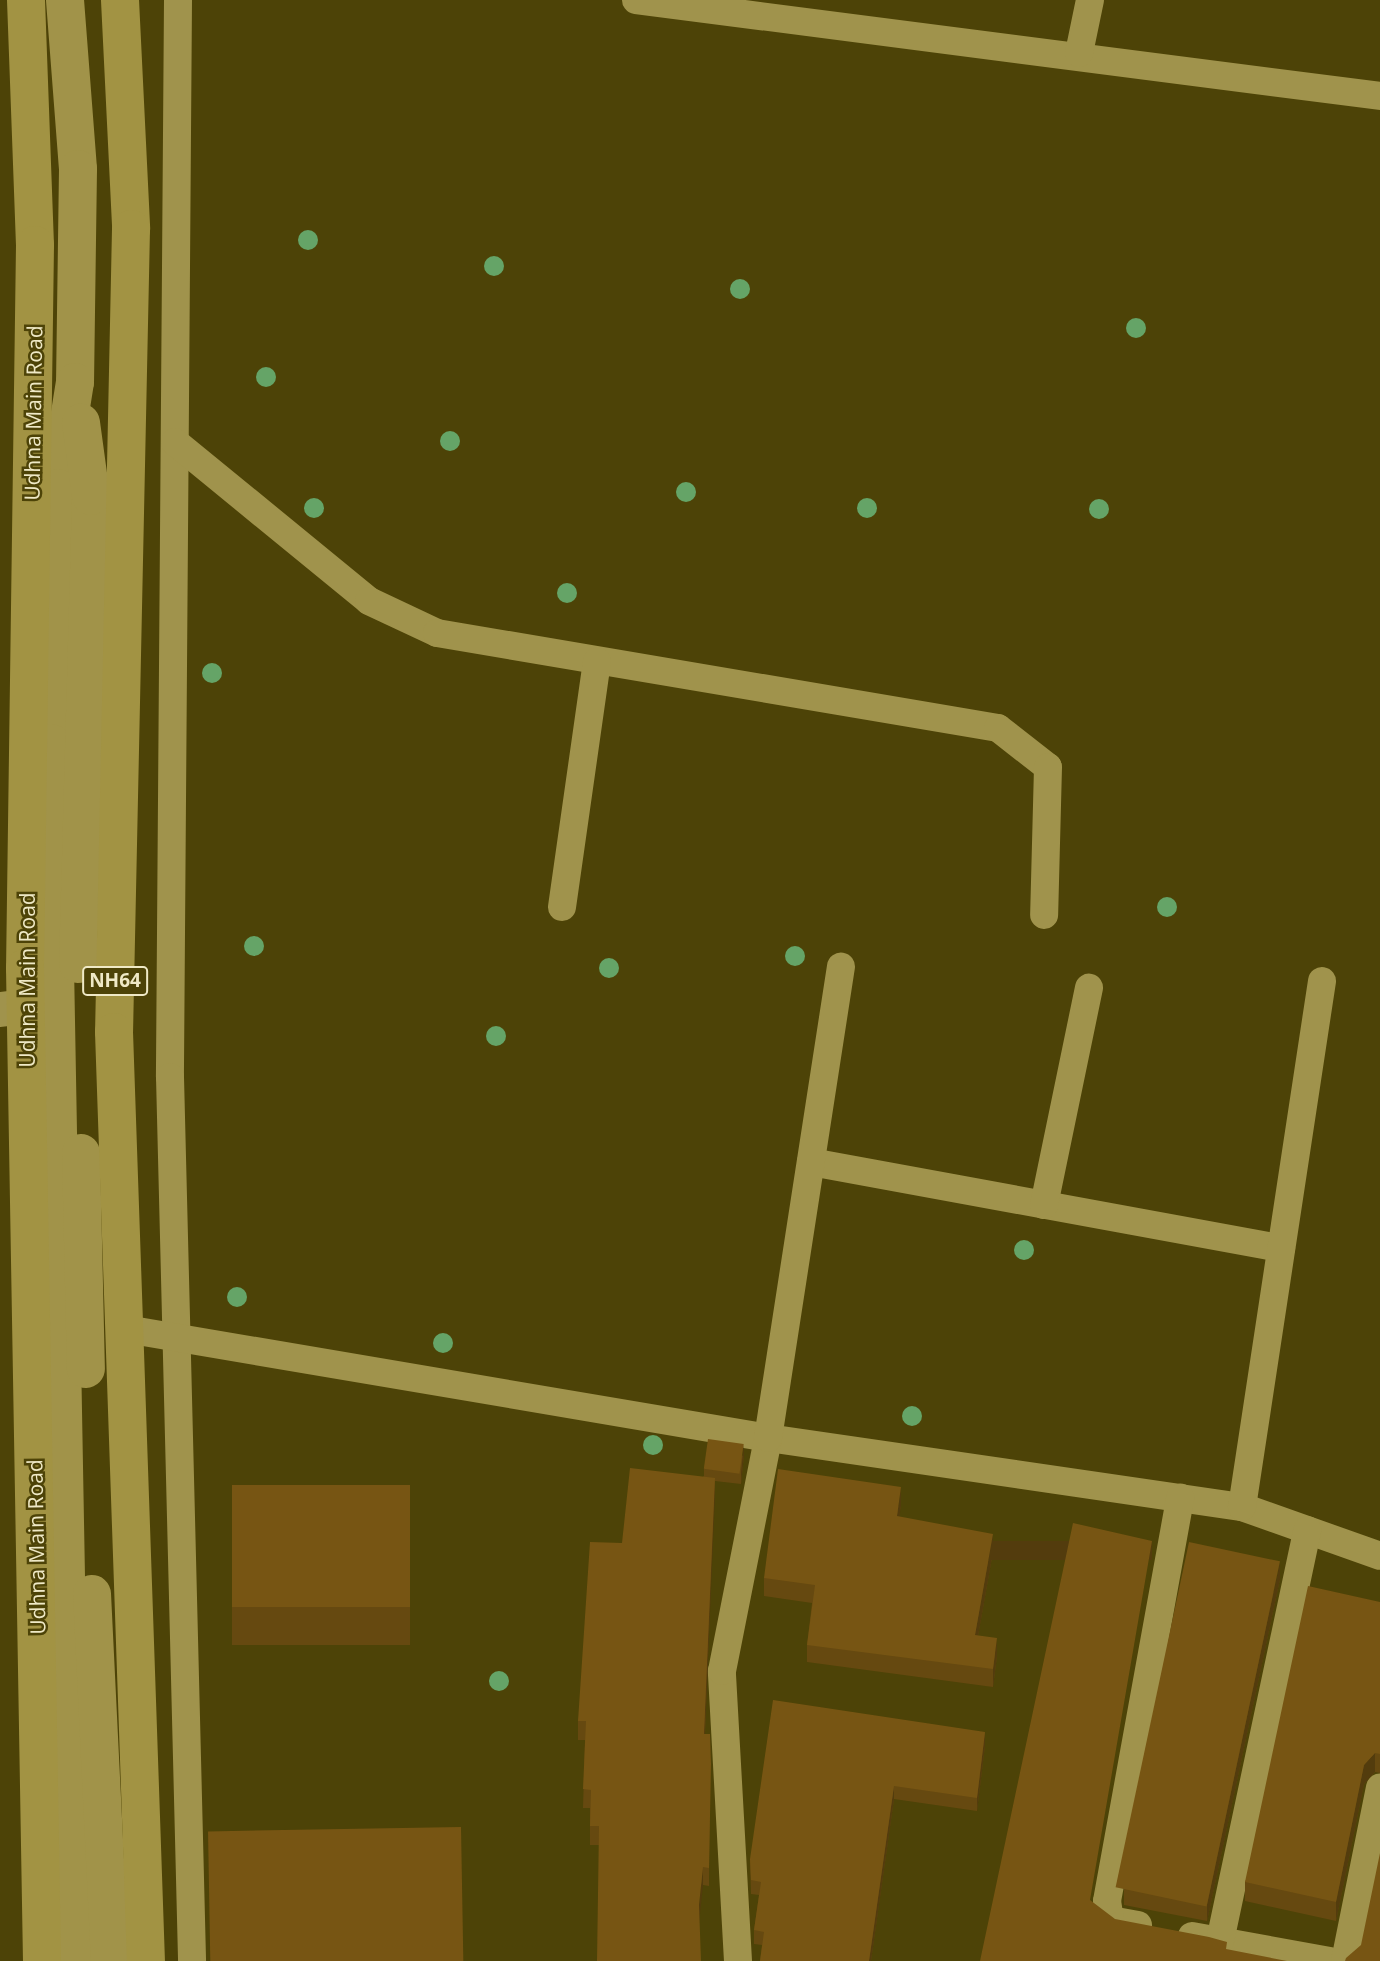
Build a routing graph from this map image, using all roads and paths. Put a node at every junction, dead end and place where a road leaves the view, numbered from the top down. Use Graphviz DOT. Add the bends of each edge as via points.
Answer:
graph roads {
  1 [pos="65,0"];
  2 [pos="120,0"];
  3 [pos="178,0"];
  4 [pos="636,0"];
  5 [pos="1090,0"];
  6 [pos="27,14"];
  7 [pos="1079,53"];
  8 [pos="1380,96"];
  9 [pos="75,382"];
  10 [pos="175,442"];
  11 [pos="597,661"];
  12 [pos="562,906"];
  13 [pos="1044,915"];
  14 [pos="13,967"];
  15 [pos="841,967"];
  16 [pos="1322,981"];
  17 [pos="1089,988"];
  18 [pos="13,1008"];
  19 [pos="811,1162"];
  20 [pos="1044,1205"];
  21 [pos="1281,1248"];
  22 [pos="120,1328"];
  23 [pos="178,1338"];
  24 [pos="768,1438"];
  25 [pos="1180,1498"];
  26 [pos="1242,1507"];
  27 [pos="1307,1530"];
  28 [pos="1380,1556"];
  29 [pos="1380,1788"];
  30 [pos="1220,1941"];
  31 [pos="42,1961"];
  32 [pos="73,1961"];
  33 [pos="110,1961"];
  34 [pos="146,1961"];
  35 [pos="192,1961"];
  36 [pos="738,1961"];
  37 [pos="1330,1961"];
  38 [pos="1345,1961"];
  1 -- 9 [label="main road" via="78,169"];
  2 -- 22 [label="highway, NH64" via="131,229 114,1032"];
  3 -- 10 [label="street"];
  4 -- 7 [label="street"];
  5 -- 7 [label="street"];
  6 -- 14 [label="highway, Udhna Main Road" via="35,245"];
  7 -- 8 [label="street"];
  9 -- 32 [label="main road" via="58,488 51,743"];
  9 -- 33 [label="main road" via="91,496 77,983 91,1577"];
  10 -- 11 [label="street" via="369,601 402,619 437,633"];
  10 -- 23 [label="street" via="170,1077"];
  11 -- 12 [label="street"];
  11 -- 13 [label="street" via="998,728 1048,767"];
  14 -- 18 [label="highway, Udhna Main Road"];
  15 -- 19 [label="street"];
  16 -- 21 [label="street"];
  17 -- 20 [label="street"];
  18 -- 31 [label="highway, Udhna Main Road"];
  19 -- 20 [label="street"];
  19 -- 24 [label="street"];
  20 -- 21 [label="street"];
  21 -- 26 [label="street"];
  22 -- 23 [label="street"];
  22 -- 34 [label="highway, NH64"];
  23 -- 24 [label="street"];
  23 -- 35 [label="street"];
  24 -- 25 [label="street"];
  24 -- 36 [label="street" via="722,1671"];
  25 -- 26 [label="street"];
  25 -- 30 [label="street" via="1106,1913 1119,1922"];
  26 -- 27 [label="street"];
  27 -- 28 [label="street"];
  27 -- 30 [label="street"];
  29 -- 38 [label="street"];
  30 -- 37 [label="street"];
}
